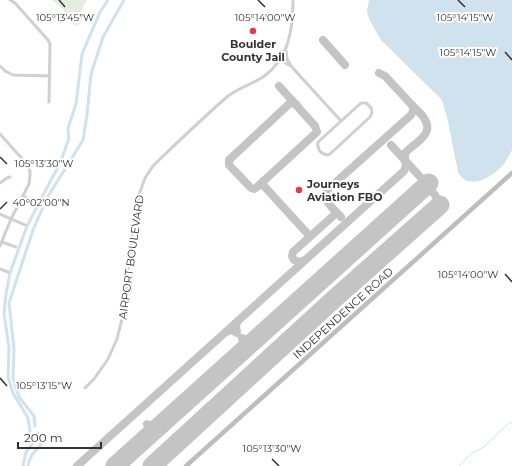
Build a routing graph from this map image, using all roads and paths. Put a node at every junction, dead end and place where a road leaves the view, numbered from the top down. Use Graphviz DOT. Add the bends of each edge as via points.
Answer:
graph roads {
  1 [pos="10,0"];
  2 [pos="293,0"];
  3 [pos="286,50"];
  4 [pos="280,60"];
  5 [pos="0,66"];
  6 [pos="291,66"];
  7 [pos="50,76"];
  8 [pos="49,102"];
  9 [pos="341,121"];
  10 [pos="0,134"];
  11 [pos="512,173"];
  12 [pos="10,178"];
  13 [pos="0,183"];
  14 [pos="23,196"];
  15 [pos="36,203"];
  16 [pos="0,214"];
  17 [pos="10,218"];
  18 [pos="25,225"];
  19 [pos="2,242"];
  20 [pos="0,246"];
  21 [pos="16,247"];
  22 [pos="0,268"];
  23 [pos="8,272"];
  24 [pos="85,388"];
  25 [pos="186,466"];
  1 -- 7 [label="street" via="48,40 51,48"];
  2 -- 3 [label="street" via="291,30"];
  3 -- 4 [label="street, AIRPORT BOULEVARD"];
  3 -- 6 [label="street"];
  4 -- 6 [label="street"];
  4 -- 24 [label="street, AIRPORT BOULEVARD" via="264,77 225,100 148,172 139,195 121,327 108,359"];
  5 -- 7 [label="street" via="13,75"];
  6 -- 9 [label="street"];
  7 -- 8 [label="street"];
  9 -- 9 [label="street" via="361,103 366,103 372,108 370,117 330,154 324,154 318,147 318,142"];
  10 -- 14 [label="street" via="32,171"];
  11 -- 25 [label="street, INDEPENDENCE ROAD"];
  12 -- 13 [label="street"];
  14 -- 15 [label="street"];
  14 -- 17 [label="street"];
  16 -- 17 [label="street"];
  17 -- 18 [label="street"];
  17 -- 19 [label="street"];
  19 -- 20 [label="street"];
  19 -- 21 [label="street"];
  22 -- 23 [label="street"];
}
